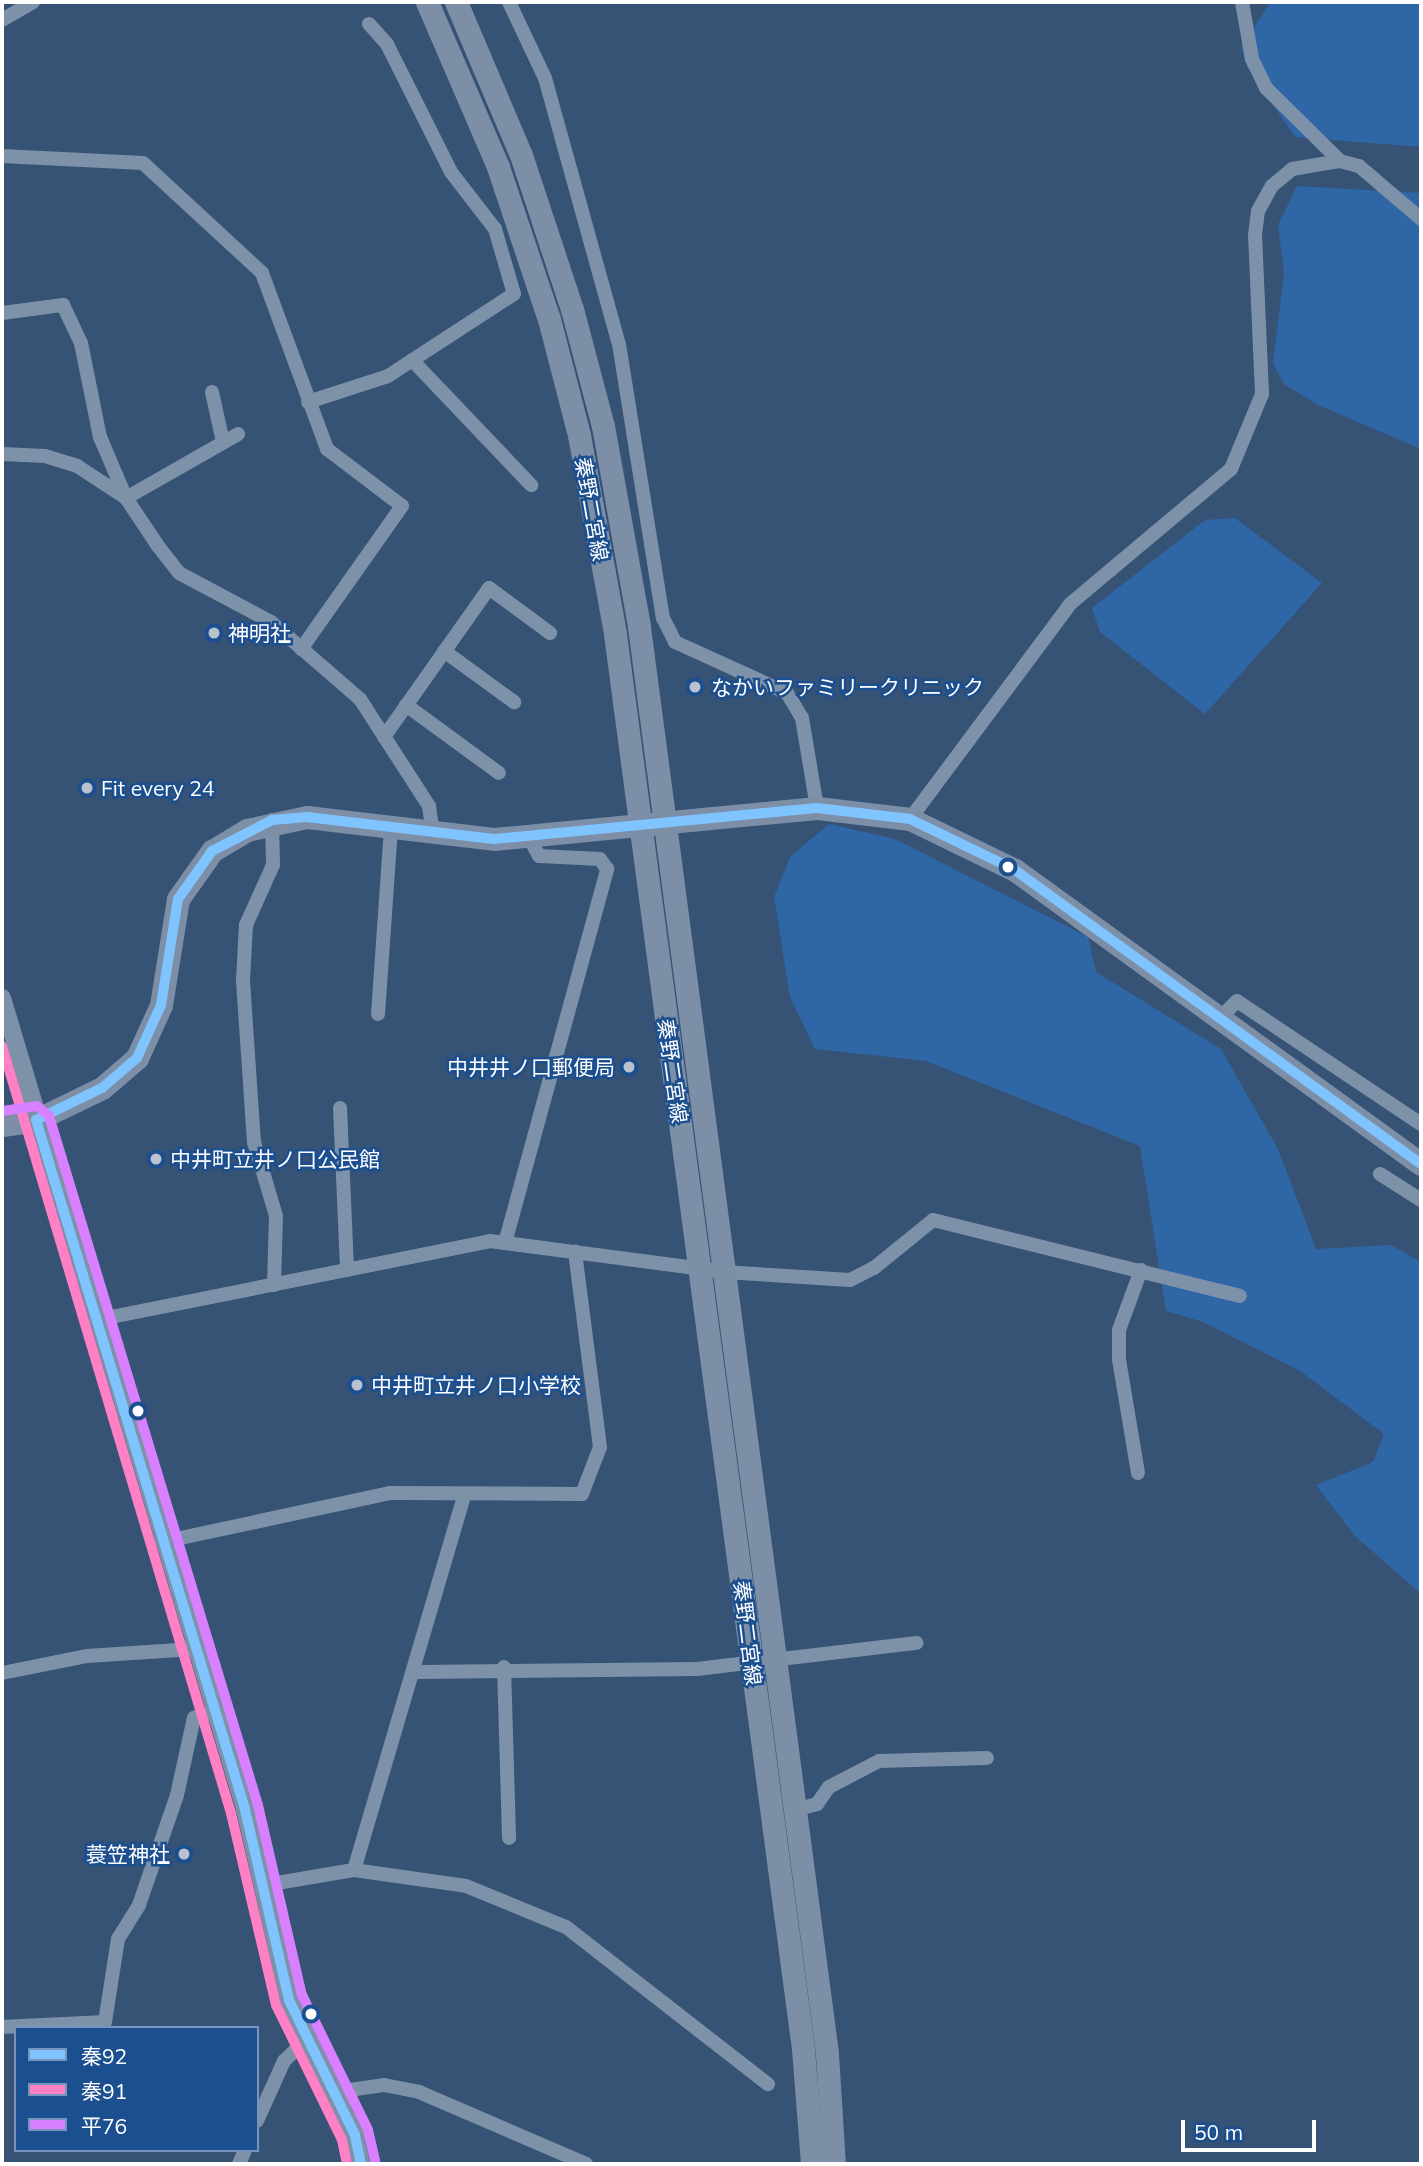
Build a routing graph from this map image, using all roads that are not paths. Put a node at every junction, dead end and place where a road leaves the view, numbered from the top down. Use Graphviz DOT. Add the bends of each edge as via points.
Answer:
graph roads {
  1 [pos="33,2"];
  2 [pos="427,2"];
  3 [pos="456,2"];
  4 [pos="509,2"];
  5 [pos="1242,2"];
  6 [pos="2,20"];
  7 [pos="369,23"];
  8 [pos="2,156"];
  9 [pos="1340,160"];
  10 [pos="1421,219"];
  11 [pos="2,313"];
  12 [pos="412,360"];
  13 [pos="212,392"];
  14 [pos="308,402"];
  15 [pos="238,434"];
  16 [pos="223,442"];
  17 [pos="2,454"];
  18 [pos="531,485"];
  19 [pos="126,498"];
  20 [pos="550,633"];
  21 [pos="301,649"];
  22 [pos="444,651"];
  23 [pos="514,702"];
  24 [pos="406,705"];
  25 [pos="384,737"];
  26 [pos="499,773"];
  27 [pos="817,808"];
  28 [pos="910,819"];
  29 [pos="272,820"];
  30 [pos="666,822"];
  31 [pos="639,824"];
  32 [pos="391,828"];
  33 [pos="433,834"];
  34 [pos="529,837"];
  35 [pos="2,998"];
  36 [pos="378,1013"];
  37 [pos="1219,1019"];
  38 [pos="340,1108"];
  39 [pos="36,1120"];
  40 [pos="1421,1124"];
  41 [pos="2,1125"];
  42 [pos="1421,1164"];
  43 [pos="1380,1174"];
  44 [pos="1421,1200"];
  45 [pos="505,1243"];
  46 [pos="575,1252"];
  47 [pos="701,1267"];
  48 [pos="347,1270"];
  49 [pos="1141,1270"];
  50 [pos="724,1272"];
  51 [pos="274,1285"];
  52 [pos="1240,1296"];
  53 [pos="96,1320"];
  54 [pos="1138,1473"];
  55 [pos="464,1496"];
  56 [pos="162,1542"];
  57 [pos="916,1643"];
  58 [pos="194,1649"];
  59 [pos="776,1658"];
  60 [pos="751,1661"];
  61 [pos="504,1667"];
  62 [pos="417,1672"];
  63 [pos="2,1673"];
  64 [pos="214,1712"];
  65 [pos="987,1758"];
  66 [pos="795,1810"];
  67 [pos="509,1838"];
  68 [pos="354,1870"];
  69 [pos="265,1885"];
  70 [pos="23,2026"];
  71 [pos="307,2039"];
  72 [pos="768,2084"];
  73 [pos="335,2092"];
  74 [pos="259,2118"];
  75 [pos="361,2164"];
  76 [pos="586,2164"];
  77 [pos="812,2164"];
  78 [pos="834,2164"];
  1 -- 6 [label="street"];
  2 -- 31 [label="main road, 秦野二宮線" via="498,167 576,422 615,634"];
  3 -- 30 [label="main road, 秦野二宮線" via="521,155 603,426"];
  4 -- 27 [label="street" via="545,79 620,344 663,618 675,642 787,693 802,718"];
  5 -- 9 [label="street" via="1252,59 1266,88"];
  7 -- 12 [label="street" via="387,44 452,172 495,229 514,294"];
  8 -- 14 [label="street" via="143,163 262,273"];
  9 -- 10 [label="street" via="1359,166"];
  9 -- 28 [label="street" via="1292,169 1272,186 1258,211 1262,394 1231,469 1070,604"];
  11 -- 19 [label="street" via="63,305 81,343 100,437"];
  12 -- 14 [label="street" via="350,392"];
  12 -- 18 [label="street"];
  13 -- 16 [label="street"];
  14 -- 21 [label="street" via="327,449 402,506"];
  15 -- 16 [label="street"];
  16 -- 19 [label="street" via="140,496"];
  17 -- 19 [label="street" via="45,456 77,467"];
  19 -- 21 [label="street" via="179,573 271,622"];
  20 -- 22 [label="street" via="489,588"];
  21 -- 25 [label="street" via="360,699"];
  22 -- 23 [label="street"];
  22 -- 24 [label="street"];
  24 -- 25 [label="street"];
  24 -- 26 [label="street"];
  25 -- 33 [label="street" via="429,806"];
  27 -- 28 [label="main road"];
  27 -- 30 [label="main road"];
  28 -- 37 [label="main road" via="1015,870"];
  29 -- 32 [label="main road" via="307,817"];
  29 -- 39 [label="main road" via="212,851 186,883 172,917 161,1005 137,1058 102,1088"];
  29 -- 51 [label="street" via="274,865 246,925 243,981 254,1142 276,1216"];
  30 -- 31 [label="main road"];
  30 -- 50 [label="main road, 秦野二宮線"];
  31 -- 34 [label="main road"];
  31 -- 47 [label="main road, 秦野二宮線"];
  32 -- 33 [label="main road"];
  32 -- 36 [label="street"];
  33 -- 34 [label="main road"];
  34 -- 45 [label="street" via="539,856 600,859 607,869"];
  35 -- 39 [label="street"];
  37 -- 40 [label="street" via="1237,1001"];
  37 -- 42 [label="main road"];
  38 -- 48 [label="street"];
  39 -- 41 [label="main road"];
  39 -- 53 [label="street"];
  43 -- 44 [label="street"];
  45 -- 46 [label="street"];
  45 -- 48 [label="street"];
  46 -- 47 [label="street"];
  46 -- 55 [label="street" via="600,1447 582,1494"];
  47 -- 50 [label="street"];
  47 -- 60 [label="main road, 秦野二宮線"];
  48 -- 51 [label="street"];
  49 -- 50 [label="street" via="933,1220 874,1268 850,1280"];
  49 -- 52 [label="street"];
  49 -- 54 [label="street" via="1119,1330 1119,1359"];
  50 -- 59 [label="main road, 秦野二宮線"];
  51 -- 53 [label="street"];
  53 -- 56 [label="street"];
  55 -- 56 [label="street" via="391,1493"];
  55 -- 62 [label="street"];
  56 -- 58 [label="street"];
  57 -- 59 [label="street"];
  58 -- 63 [label="street" via="87,1656"];
  58 -- 64 [label="street"];
  59 -- 60 [label="street"];
  59 -- 66 [label="main road, 秦野二宮線"];
  60 -- 61 [label="street" via="697,1669"];
  60 -- 77 [label="main road, 秦野二宮線" via="803,2049"];
  61 -- 62 [label="street"];
  61 -- 67 [label="street"];
  62 -- 68 [label="street"];
  64 -- 69 [label="street"];
  64 -- 70 [label="street" via="194,1718 177,1795 139,1905 118,1940 105,2022"];
  65 -- 66 [label="street" via="879,1761 829,1787 817,1804"];
  66 -- 78 [label="main road, 秦野二宮線" via="827,2054"];
  68 -- 69 [label="street"];
  68 -- 72 [label="street" via="466,1886 566,1927"];
  69 -- 71 [label="street" via="289,2000"];
  71 -- 73 [label="street"];
  71 -- 74 [label="street" via="284,2062"];
  73 -- 75 [label="street"];
  73 -- 76 [label="street" via="384,2085 419,2092"];
}
